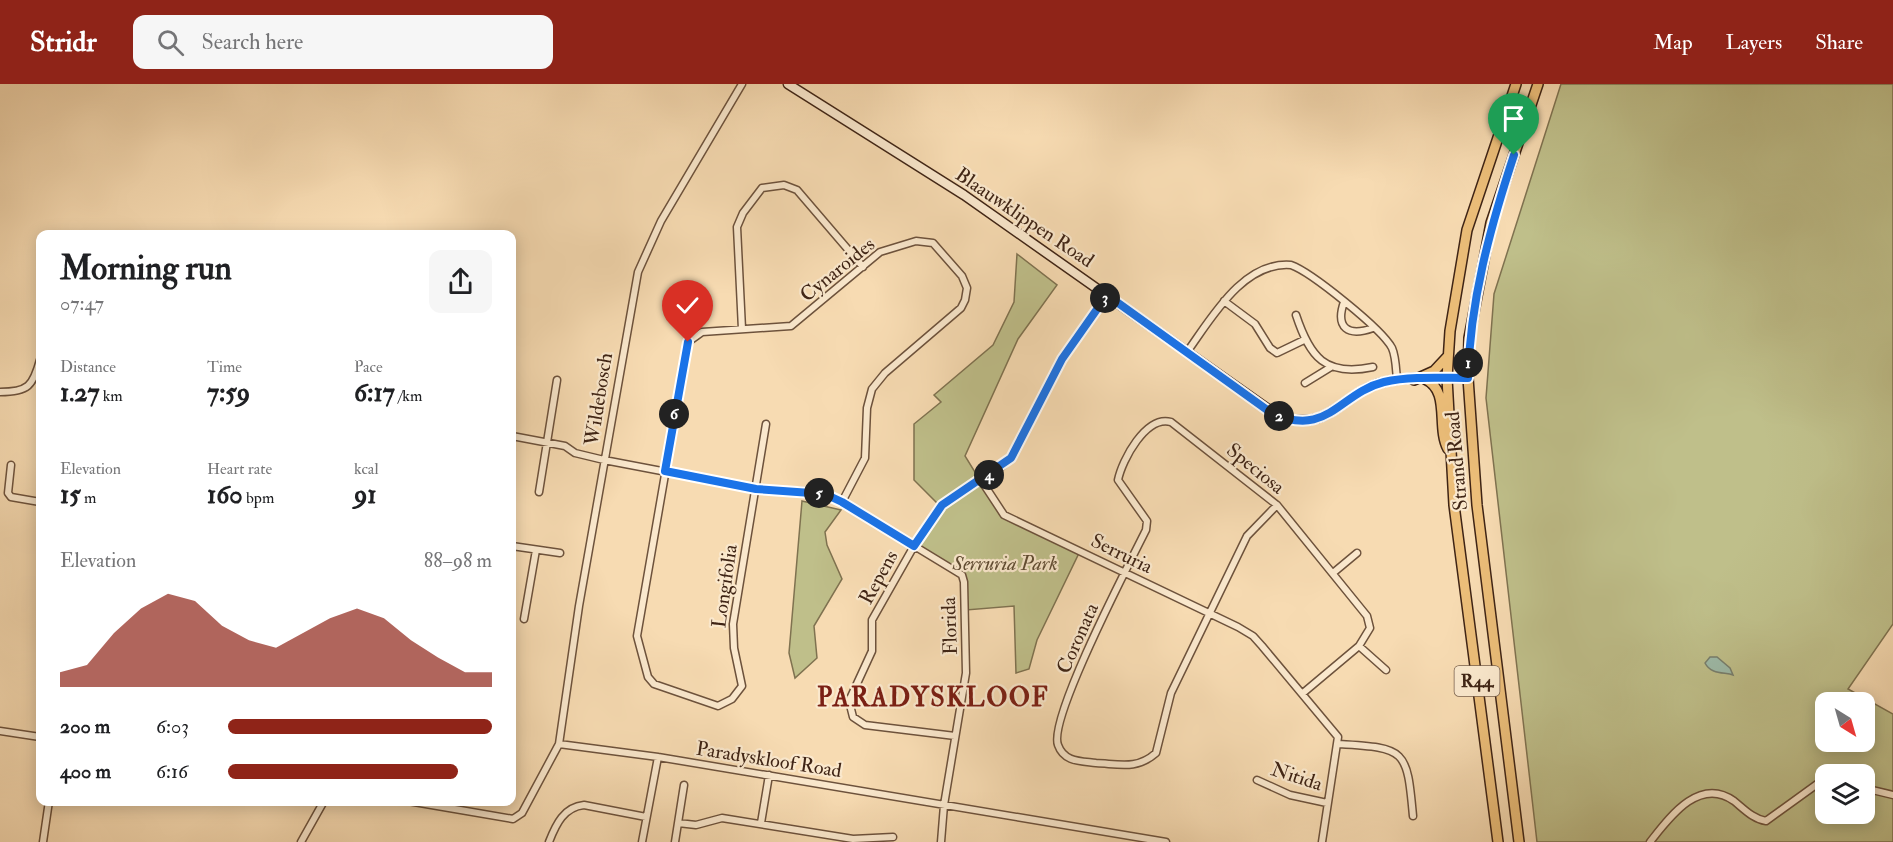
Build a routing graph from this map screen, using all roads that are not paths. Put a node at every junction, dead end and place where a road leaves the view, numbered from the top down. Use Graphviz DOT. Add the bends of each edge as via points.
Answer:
graph roads {
  1 [pos="742,84"];
  2 [pos="788,84"];
  3 [pos="1516,84"];
  4 [pos="1538,84"];
  5 [pos="863,267"];
  6 [pos="1107,295"];
  7 [pos="1224,301"];
  8 [pos="1344,302"];
  9 [pos="1296,315"];
  10 [pos="1373,328"];
  11 [pos="742,329"];
  12 [pos="1304,340"];
  13 [pos="1187,352"];
  14 [pos="1449,355"];
  15 [pos="1330,367"];
  16 [pos="1373,367"];
  17 [pos="36,375"];
  18 [pos="1447,378"];
  19 [pos="1468,378"];
  20 [pos="1397,380"];
  21 [pos="1414,380"];
  22 [pos="1425,380"];
  23 [pos="557,381"];
  24 [pos="1305,383"];
  25 [pos="0,392"];
  26 [pos="766,424"];
  27 [pos="516,437"];
  28 [pos="547,442"];
  29 [pos="1451,453"];
  30 [pos="604,460"];
  31 [pos="11,465"];
  32 [pos="665,471"];
  33 [pos="981,480"];
  34 [pos="756,489"];
  35 [pos="538,492"];
  36 [pos="36,501"];
  37 [pos="842,502"];
  38 [pos="1277,505"];
  39 [pos="914,546"];
  40 [pos="516,547"];
  41 [pos="536,550"];
  42 [pos="560,553"];
  43 [pos="1357,553"];
  44 [pos="1125,573"];
  45 [pos="1332,573"];
  46 [pos="1210,614"];
  47 [pos="524,619"];
  48 [pos="1359,646"];
  49 [pos="1386,670"];
  50 [pos="1303,693"];
  51 [pos="0,731"];
  52 [pos="36,736"];
  53 [pos="955,736"];
  54 [pos="559,744"];
  55 [pos="1339,744"];
  56 [pos="658,757"];
  57 [pos="769,775"];
  58 [pos="1257,780"];
  59 [pos="684,784"];
  60 [pos="1815,786"];
  61 [pos="1875,791"];
  62 [pos="1893,795"];
  63 [pos="1327,803"];
  64 [pos="944,805"];
  65 [pos="48,806"];
  66 [pos="321,806"];
  67 [pos="437,806"];
  68 [pos="1413,816"];
  69 [pos="646,817"];
  70 [pos="678,823"];
  71 [pos="761,823"];
  72 [pos="827,834"];
  73 [pos="893,837"];
  74 [pos="864,840"];
  75 [pos="1145,840"];
  76 [pos="43,842"];
  77 [pos="301,842"];
  78 [pos="549,842"];
  79 [pos="642,842"];
  80 [pos="675,842"];
  81 [pos="825,842"];
  82 [pos="941,842"];
  83 [pos="1166,842"];
  84 [pos="1322,842"];
  85 [pos="1498,842"];
  86 [pos="1519,842"];
  87 [pos="1650,842"];
  1 -- 30 [label="street, Wildebosch" via="644,256 634,288"];
  2 -- 6 [label="street, Blaauwklippen Road" via="964,195"];
  3 -- 14 [label="main road, Strand Road / R44" via="1467,230"];
  4 -- 19 [label="main road, Strand Road / R44" via="1491,223 1469,338"];
  5 -- 11 [label="street, Cynaroides" via="791,326"];
  5 -- 11 [label="street" via="797,190 784,185 762,188 737,227"];
  5 -- 37 [label="street, Cynaroides" via="885,249 928,241 962,276 967,288 961,308 872,388 865,458"];
  6 -- 13 [label="street, Blaauwklippen Road"];
  6 -- 33 [label="street" via="1062,359 1018,448 1007,463"];
  7 -- 8 [label="street" via="1240,283 1272,267 1286,265 1296,267"];
  7 -- 12 [label="street" via="1255,324 1276,353"];
  7 -- 13 [label="street"];
  8 -- 10 [label="street"];
  8 -- 10 [label="street" via="1340,314 1347,330"];
  9 -- 12 [label="street"];
  10 -- 20 [label="street" via="1391,347"];
  11 -- 32 [label="street, Cynaroides" via="702,332 688,342"];
  12 -- 15 [label="street"];
  13 -- 20 [label="street, Blaauwklippen Road" via="1270,412 1295,420 1327,416 1364,390"];
  14 -- 18 [label="main road, Strand Road / R44"];
  14 -- 21 [label="main road" via="1434,371"];
  15 -- 16 [label="street"];
  15 -- 24 [label="street"];
  17 -- 25 [label="street" via="20,391"];
  18 -- 19 [label="street, Blaauwklippen Road"];
  18 -- 22 [label="street, Blaauwklippen Road"];
  18 -- 29 [label="main road, Strand Road / R44"];
  19 -- 86 [label="main road, Strand Road / R44" via="1477,505"];
  20 -- 21 [label="street, Blaauwklippen Road"];
  21 -- 22 [label="street, Blaauwklippen Road"];
  22 -- 29 [label="main road" via="1434,384 1439,393 1443,437"];
  23 -- 28 [label="street"];
  26 -- 34 [label="street, Longifolia"];
  27 -- 28 [label="street, Florida"];
  28 -- 30 [label="street, Florida"];
  28 -- 35 [label="street"];
  29 -- 85 [label="main road, Strand Road / R44" via="1454,506"];
  30 -- 32 [label="street, Florida"];
  30 -- 54 [label="street, Wildebosch"];
  31 -- 36 [label="street" via="8,493"];
  32 -- 34 [label="street, Florida"];
  32 -- 34 [label="street, Longifolia" via="638,647 654,684 709,705 725,705 742,686 733,624"];
  33 -- 39 [label="street, Repens" via="942,505"];
  33 -- 44 [label="street, Serruria" via="1004,514"];
  34 -- 37 [label="street, Florida" via="816,492"];
  37 -- 39 [label="street, Florida"];
  38 -- 44 [label="street, Speciosa" via="1171,422 1157,421 1142,432 1119,474 1120,486 1147,520"];
  38 -- 45 [label="street, Speciosa"];
  38 -- 46 [label="street, Coronata" via="1247,536"];
  39 -- 53 [label="street, Florida" via="955,570 964,582 966,673"];
  39 -- 53 [label="street, Repens" via="873,620 872,651 848,706 853,717 865,724"];
  40 -- 41 [label="street"];
  41 -- 42 [label="street"];
  41 -- 47 [label="street"];
  43 -- 45 [label="street"];
  44 -- 46 [label="street, Serruria"];
  44 -- 46 [label="street, Coronata" via="1074,683 1058,728 1057,743 1069,759 1136,765 1156,753 1171,693"];
  45 -- 48 [label="street, Speciosa" via="1367,616 1370,628"];
  46 -- 50 [label="street, Serruria" via="1253,636"];
  48 -- 49 [label="street"];
  48 -- 50 [label="street"];
  50 -- 55 [label="street, Serruria" via="1336,732"];
  51 -- 52 [label="street"];
  53 -- 64 [label="street, Florida"];
  54 -- 56 [label="street, Paradyskloof Road"];
  54 -- 67 [label="street" via="522,813 513,819"];
  55 -- 63 [label="street"];
  55 -- 68 [label="street" via="1387,747 1399,756 1409,773"];
  56 -- 57 [label="street, Paradyskloof Road"];
  56 -- 69 [label="street"];
  57 -- 64 [label="street, Paradyskloof Road"];
  57 -- 71 [label="street"];
  58 -- 63 [label="street, Nitida" via="1290,795"];
  59 -- 70 [label="street"];
  60 -- 87 [label="street" via="1766,821 1723,795 1701,795 1681,807"];
  61 -- 62 [label="street"];
  63 -- 84 [label="street"];
  64 -- 75 [label="street, Paradyskloof Road"];
  64 -- 82 [label="street, Florida"];
  65 -- 76 [label="street"];
  66 -- 77 [label="street"];
  69 -- 78 [label="street" via="575,806 564,813"];
  69 -- 79 [label="street"];
  70 -- 71 [label="street" via="696,825 722,818"];
  70 -- 80 [label="street"];
  71 -- 72 [label="street"];
  72 -- 74 [label="street"];
  72 -- 81 [label="street"];
  73 -- 74 [label="street"];
  75 -- 83 [label="street, Paradyskloof Road"];
}
